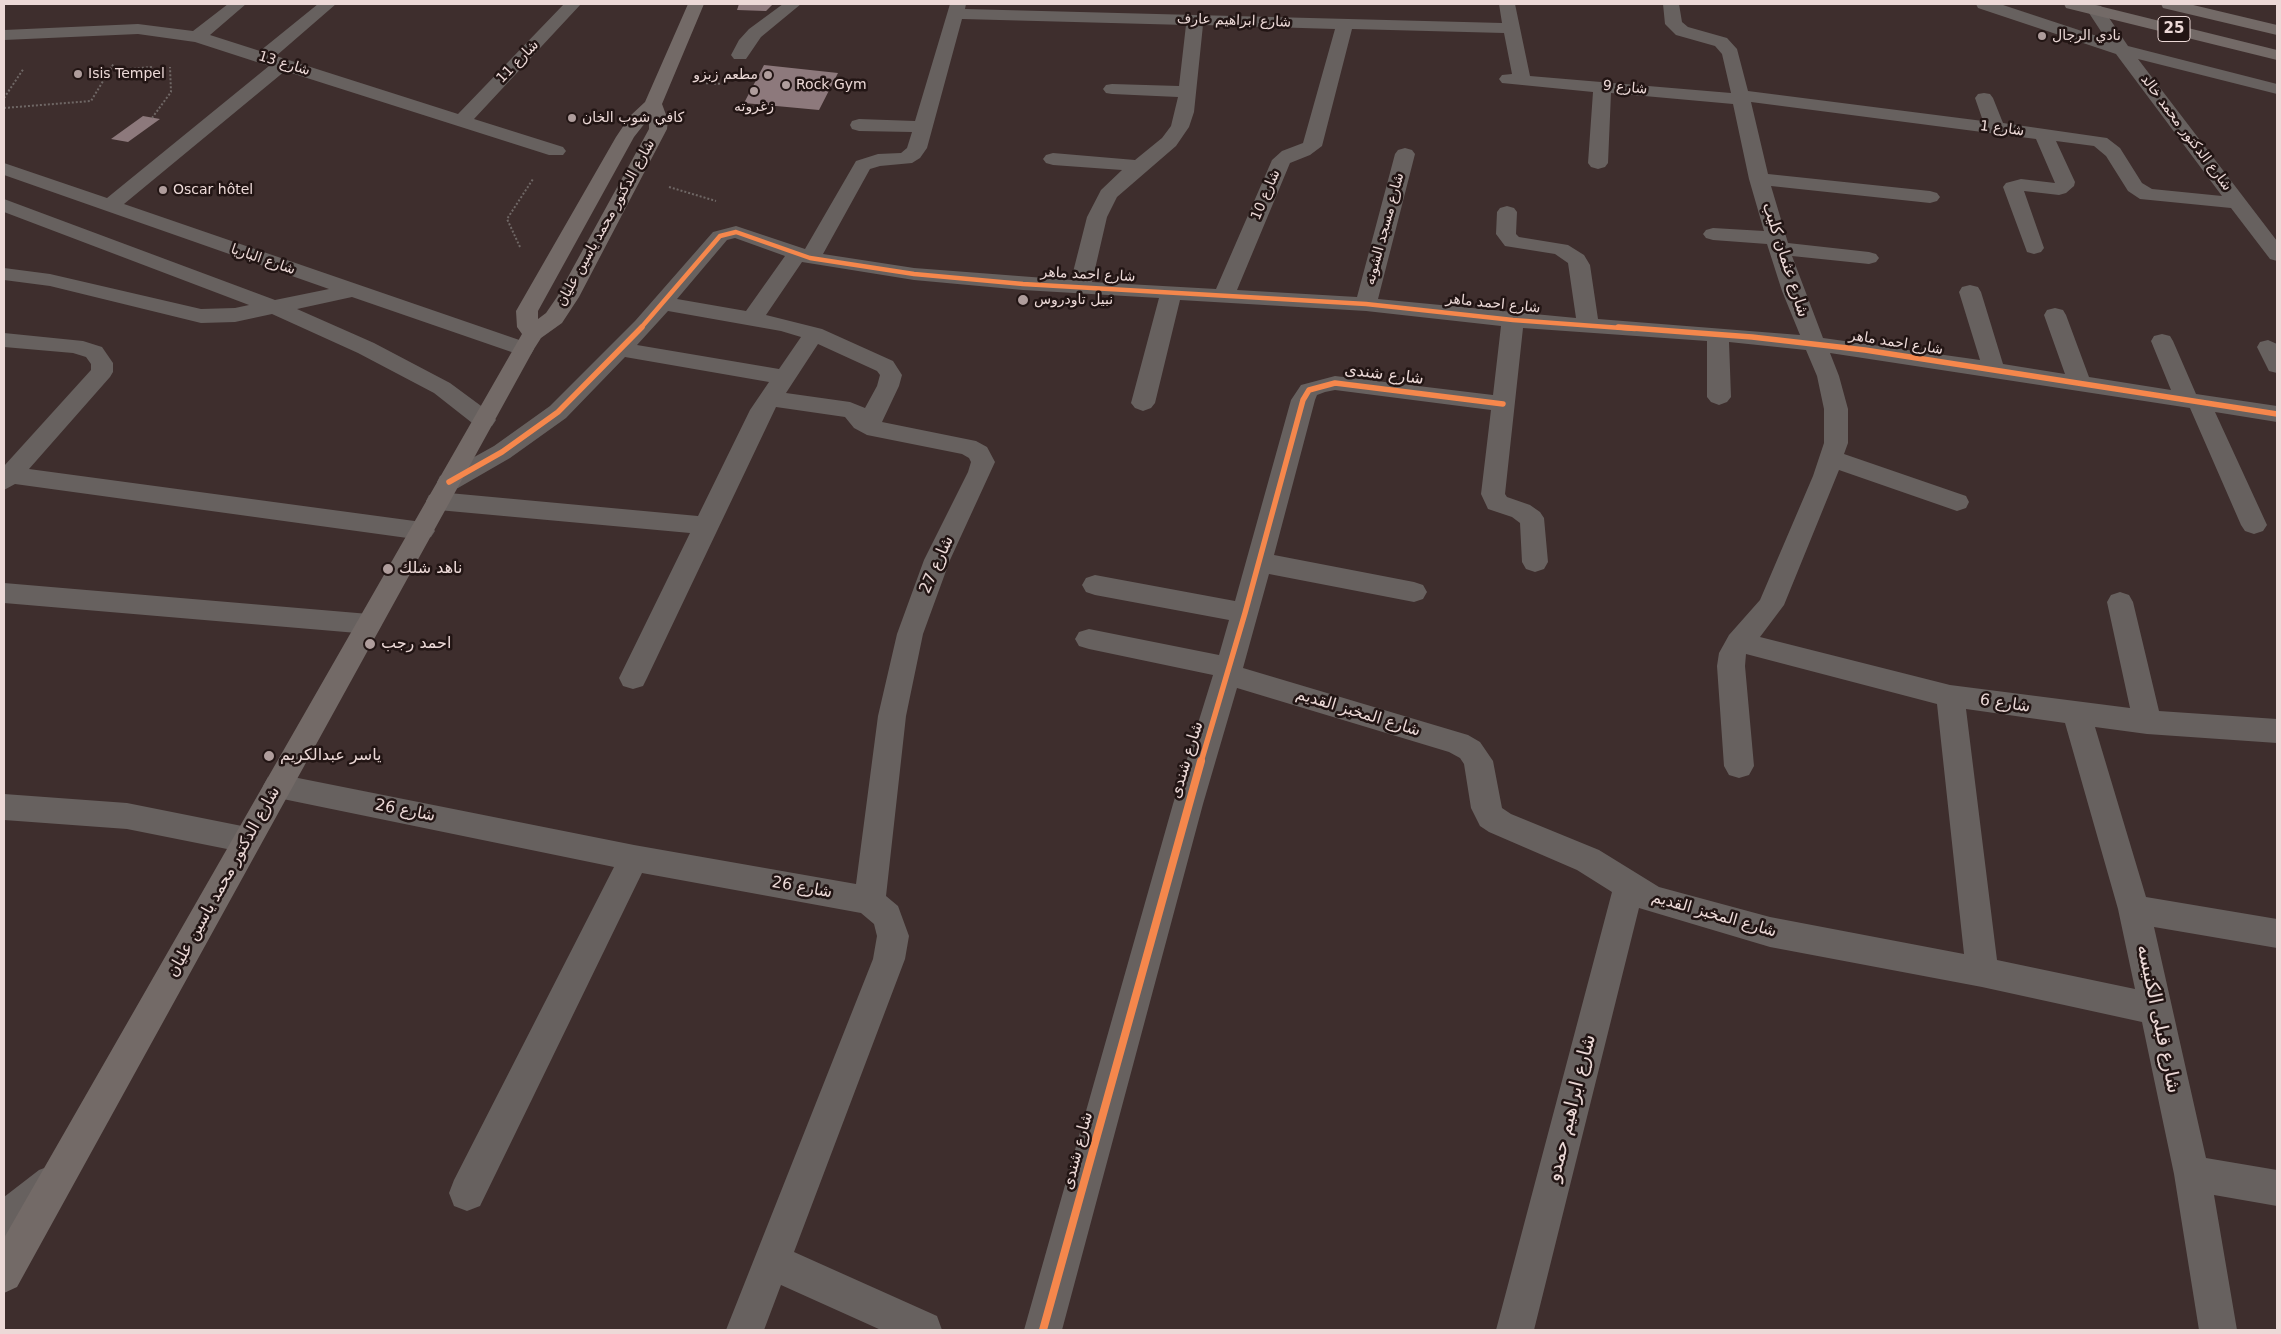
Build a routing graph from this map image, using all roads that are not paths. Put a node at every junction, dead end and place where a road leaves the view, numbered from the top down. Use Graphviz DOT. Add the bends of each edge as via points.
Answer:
graph roads {
  1 [pos="238,4"];
  2 [pos="328,4"];
  3 [pos="573,4"];
  4 [pos="696,4"];
  5 [pos="794,4"];
  6 [pos="1507,4"];
  7 [pos="1672,4"];
  8 [pos="1984,4"];
  9 [pos="2072,4"];
  10 [pos="2168,4"];
  11 [pos="957,9"];
  12 [pos="2095,10"];
  13 [pos="1195,20"];
  14 [pos="1345,24"];
  15 [pos="1512,28"];
  16 [pos="2277,30"];
  17 [pos="4,35"];
  18 [pos="197,37"];
  19 [pos="2122,50"];
  20 [pos="740,54"];
  21 [pos="2277,55"];
  22 [pos="263,58"];
  23 [pos="282,64"];
  24 [pos="1602,86"];
  25 [pos="1112,89"];
  26 [pos="2277,89"];
  27 [pos="1187,92"];
  28 [pos="1741,97"];
  29 [pos="1984,98"];
  30 [pos="653,104"];
  31 [pos="463,120"];
  32 [pos="859,125"];
  33 [pos="923,127"];
  34 [pos="1995,128"];
  35 [pos="2043,134"];
  36 [pos="556,151"];
  37 [pos="1405,154"];
  38 [pos="1053,159"];
  39 [pos="1598,163"];
  40 [pos="1140,166"];
  41 [pos="4,169"];
  42 [pos="1759,180"];
  43 [pos="1930,197"];
  44 [pos="2239,202"];
  45 [pos="4,205"];
  46 [pos="109,206"];
  47 [pos="1507,212"];
  48 [pos="1713,234"];
  49 [pos="1777,243"];
  50 [pos="2034,248"];
  51 [pos="2277,255"];
  52 [pos="803,256"];
  53 [pos="1869,258"];
  54 [pos="4,274"];
  55 [pos="1080,287"];
  56 [pos="352,291"];
  57 [pos="1171,292"];
  58 [pos="1970,292"];
  59 [pos="1224,295"];
  60 [pos="661,303"];
  61 [pos="1366,304"];
  62 [pos="274,307"];
  63 [pos="2055,315"];
  64 [pos="752,319"];
  65 [pos="1513,320"];
  66 [pos="1588,325"];
  67 [pos="814,334"];
  68 [pos="1718,335"];
  69 [pos="4,340"];
  70 [pos="528,341"];
  71 [pos="2162,341"];
  72 [pos="1814,345"];
  73 [pos="620,349"];
  74 [pos="1994,371"];
  75 [pos="784,377"];
  76 [pos="2080,384"];
  77 [pos="1719,397"];
  78 [pos="769,398"];
  79 [pos="2193,401"];
  80 [pos="1143,403"];
  81 [pos="1503,404"];
  82 [pos="2277,414"];
  83 [pos="484,420"];
  84 [pos="868,426"];
  85 [pos="1831,458"];
  86 [pos="6,478"];
  87 [pos="444,492"];
  88 [pos="1957,502"];
  89 [pos="2254,524"];
  90 [pos="707,526"];
  91 [pos="422,531"];
  92 [pos="1258,562"];
  93 [pos="1535,562"];
  94 [pos="1096,585"];
  95 [pos="1414,592"];
  96 [pos="4,593"];
  97 [pos="2120,602"];
  98 [pos="1245,613"];
  99 [pos="369,624"];
  100 [pos="1089,639"];
  101 [pos="1739,642"];
  102 [pos="1228,671"];
  103 [pos="633,678"];
  104 [pos="1950,696"];
  105 [pos="2077,714"];
  106 [pos="2148,722"];
  107 [pos="2277,731"];
  108 [pos="1739,766"];
  109 [pos="278,786"];
  110 [pos="4,807"];
  111 [pos="247,840"];
  112 [pos="634,858"];
  113 [pos="1629,886"];
  114 [pos="870,901"];
  115 [pos="2134,909"];
  116 [pos="2277,933"];
  117 [pos="1982,972"];
  118 [pos="2155,1009"];
  119 [pos="2192,1174"];
  120 [pos="57,1179"];
  121 [pos="2277,1188"];
  122 [pos="467,1193"];
  123 [pos="4,1220"];
  124 [pos="772,1261"];
  125 [pos="4,1274"];
  126 [pos="1046,1329"];
  127 [pos="745,1330"];
  128 [pos="923,1330"];
  129 [pos="1515,1330"];
  130 [pos="2218,1330"];
  1 -- 18 [label="street"];
  2 -- 22 [label="street"];
  3 -- 31 [label="street, شارع 11"];
  4 -- 30 [label="main road, شارع الدكتور محمد ياسين عليان"];
  5 -- 20 [label="street" via="755,33 744,44"];
  6 -- 15 [label="street"];
  7 -- 28 [label="street, شارع عثمان كليب" via="1674,24 1682,31 1721,42 1731,53"];
  8 -- 19 [label="street"];
  9 -- 12 [label="main road, 25"];
  10 -- 16 [label="main road, 25"];
  11 -- 13 [label="street, شارع ابراهيم عارف"];
  11 -- 33 [label="street"];
  12 -- 19 [label="street, شارع الدكتور محمد خالد"];
  12 -- 21 [label="main road, 25"];
  13 -- 14 [label="street, شارع ابراهيم عارف"];
  13 -- 27 [label="street"];
  14 -- 15 [label="street, شارع ابراهيم عارف"];
  14 -- 59 [label="street, شارع 10" via="1312,146 1282,160"];
  15 -- 24 [label="street, شارع 9" via="1515,79"];
  17 -- 18 [label="street, شارع 13" via="138,29"];
  18 -- 22 [label="street, شارع 13"];
  19 -- 26 [label="street"];
  19 -- 44 [label="street, شارع الدكتور محمد خالد"];
  22 -- 23 [label="street, شارع 13"];
  23 -- 31 [label="street, شارع 13"];
  23 -- 46 [label="street"];
  24 -- 28 [label="street, شارع 9"];
  24 -- 39 [label="street"];
  25 -- 27 [label="street"];
  27 -- 40 [label="street" via="1186,112 1180,128 1169,142"];
  28 -- 34 [label="street, شارع 1"];
  28 -- 42 [label="street, شارع عثمان كليب"];
  29 -- 34 [label="street"];
  30 -- 70 [label="main road, شارع الدكتور محمد ياسين عليان" via="631,128 538,288 527,311"];
  30 -- 70 [label="main road, شارع الدكتور محمد ياسين عليان" via="660,120 656,133 568,297 554,318"];
  31 -- 36 [label="street, شارع 13"];
  32 -- 33 [label="street"];
  33 -- 52 [label="street" via="913,154 905,159 878,160 863,165"];
  34 -- 35 [label="street, شارع 1"];
  35 -- 44 [label="street, شارع 1" via="2090,140 2108,147 2134,187 2147,195"];
  35 -- 50 [label="street" via="2065,182 2059,189 2014,187"];
  37 -- 61 [label="street, شارع مسجد الشونه"];
  38 -- 40 [label="street"];
  40 -- 55 [label="street" via="1117,184 1102,205"];
  41 -- 46 [label="street, شارع الباريا"];
  42 -- 43 [label="street"];
  42 -- 49 [label="street, شارع عثمان كليب"];
  44 -- 51 [label="street, شارع الدكتور محمد خالد"];
  45 -- 62 [label="street"];
  46 -- 56 [label="street, شارع الباريا"];
  47 -- 66 [label="street" via="1506,234 1512,242 1561,249 1577,259"];
  48 -- 49 [label="street"];
  49 -- 53 [label="street"];
  49 -- 72 [label="street, شارع عثمان كليب"];
  52 -- 55 [label="street, شارع احمد ماهر" via="914,274"];
  52 -- 60 [label="street, شارع احمد ماهر" via="736,232 720,236"];
  52 -- 64 [label="street"];
  54 -- 62 [label="street" via="50,280 201,316 236,315"];
  55 -- 57 [label="street, شارع احمد ماهر"];
  56 -- 62 [label="street"];
  56 -- 70 [label="street, شارع الباريا"];
  57 -- 59 [label="street, شارع احمد ماهر"];
  57 -- 80 [label="street"];
  58 -- 74 [label="street"];
  59 -- 61 [label="street, شارع احمد ماهر"];
  60 -- 64 [label="street"];
  60 -- 73 [label="street, شارع احمد ماهر"];
  61 -- 65 [label="street, شارع احمد ماهر"];
  62 -- 83 [label="street" via="411,371 442,388"];
  63 -- 76 [label="street"];
  64 -- 67 [label="street"];
  65 -- 66 [label="street, شارع احمد ماهر"];
  65 -- 81 [label="street"];
  66 -- 68 [label="street, شارع احمد ماهر"];
  67 -- 75 [label="street"];
  67 -- 84 [label="street" via="885,366 890,375 888,386"];
  68 -- 72 [label="street, شارع احمد ماهر"];
  68 -- 77 [label="street"];
  69 -- 86 [label="street" via="75,346 94,352 102,363 102,372 79,400"];
  70 -- 83 [label="main road, شارع الدكتور محمد ياسين عليان"];
  71 -- 79 [label="street"];
  72 -- 74 [label="street, شارع احمد ماهر"];
  72 -- 85 [label="street, شارع عثمان كليب" via="1828,376 1836,409 1836,443"];
  73 -- 75 [label="street"];
  73 -- 87 [label="street, شارع احمد ماهر" via="558,412"];
  74 -- 76 [label="street, شارع احمد ماهر"];
  75 -- 78 [label="street"];
  76 -- 79 [label="street, شارع احمد ماهر"];
  78 -- 84 [label="street, شارع 27" via="850,410"];
  78 -- 90 [label="street"];
  79 -- 82 [label="street, شارع احمد ماهر"];
  79 -- 89 [label="street"];
  81 -- 92 [label="street, شارع شندى" via="1335,383 1309,390 1303,400"];
  81 -- 93 [label="street" via="1494,498 1497,503 1531,518"];
  83 -- 87 [label="main road, شارع الدكتور محمد ياسين عليان"];
  84 -- 114 [label="street, شارع 27" via="968,447 979,453 983,462 937,560 910,634 892,716"];
  85 -- 88 [label="street"];
  85 -- 101 [label="street, شارع عثمان كليب" via="1771,605"];
  86 -- 91 [label="street"];
  87 -- 90 [label="street"];
  87 -- 91 [label="main road, شارع الدكتور محمد ياسين عليان"];
  90 -- 103 [label="street"];
  91 -- 99 [label="main road, شارع الدكتور محمد ياسين عليان"];
  92 -- 95 [label="street"];
  92 -- 98 [label="street, شارع شندى"];
  94 -- 98 [label="street"];
  96 -- 99 [label="street"];
  97 -- 106 [label="street"];
  98 -- 102 [label="street, شارع شندى"];
  99 -- 109 [label="main road, شارع الدكتور محمد ياسين عليان"];
  100 -- 102 [label="street"];
  101 -- 104 [label="street, شارع 6"];
  101 -- 108 [label="street, شارع عثمان كليب" via="1731,666"];
  102 -- 113 [label="street, شارع المخبز القديم" via="1458,743 1470,750 1478,761 1486,808 1492,817 1588,860"];
  102 -- 126 [label="street, شارع شندى" via="1188,804"];
  104 -- 105 [label="street, شارع 6"];
  104 -- 117 [label="street"];
  105 -- 106 [label="street, شارع 6"];
  105 -- 115 [label="street, شارع قبلى الكنيسه"];
  106 -- 107 [label="street, شارع 6"];
  109 -- 111 [label="main road, شارع الدكتور محمد ياسين عليان"];
  109 -- 112 [label="street, شارع 26"];
  110 -- 111 [label="street" via="127,816"];
  111 -- 120 [label="main road, شارع الدكتور محمد ياسين عليان"];
  112 -- 114 [label="street, شارع 26"];
  112 -- 122 [label="street"];
  113 -- 117 [label="street, شارع المخبز القديم" via="1654,900 1770,932"];
  113 -- 129 [label="street, شارع ابراهيم حمدو"];
  114 -- 124 [label="street" via="887,916 893,936 889,959"];
  115 -- 116 [label="street"];
  115 -- 118 [label="street, شارع قبلى الكنيسه"];
  117 -- 118 [label="street, شارع المخبز القديم"];
  118 -- 119 [label="street, شارع قبلى الكنيسه"];
  119 -- 121 [label="street"];
  119 -- 130 [label="street, شارع قبلى الكنيسه"];
  120 -- 123 [label="street"];
  120 -- 125 [label="main road, شارع الدكتور محمد ياسين عليان"];
  124 -- 127 [label="street"];
  124 -- 128 [label="street"];
}
